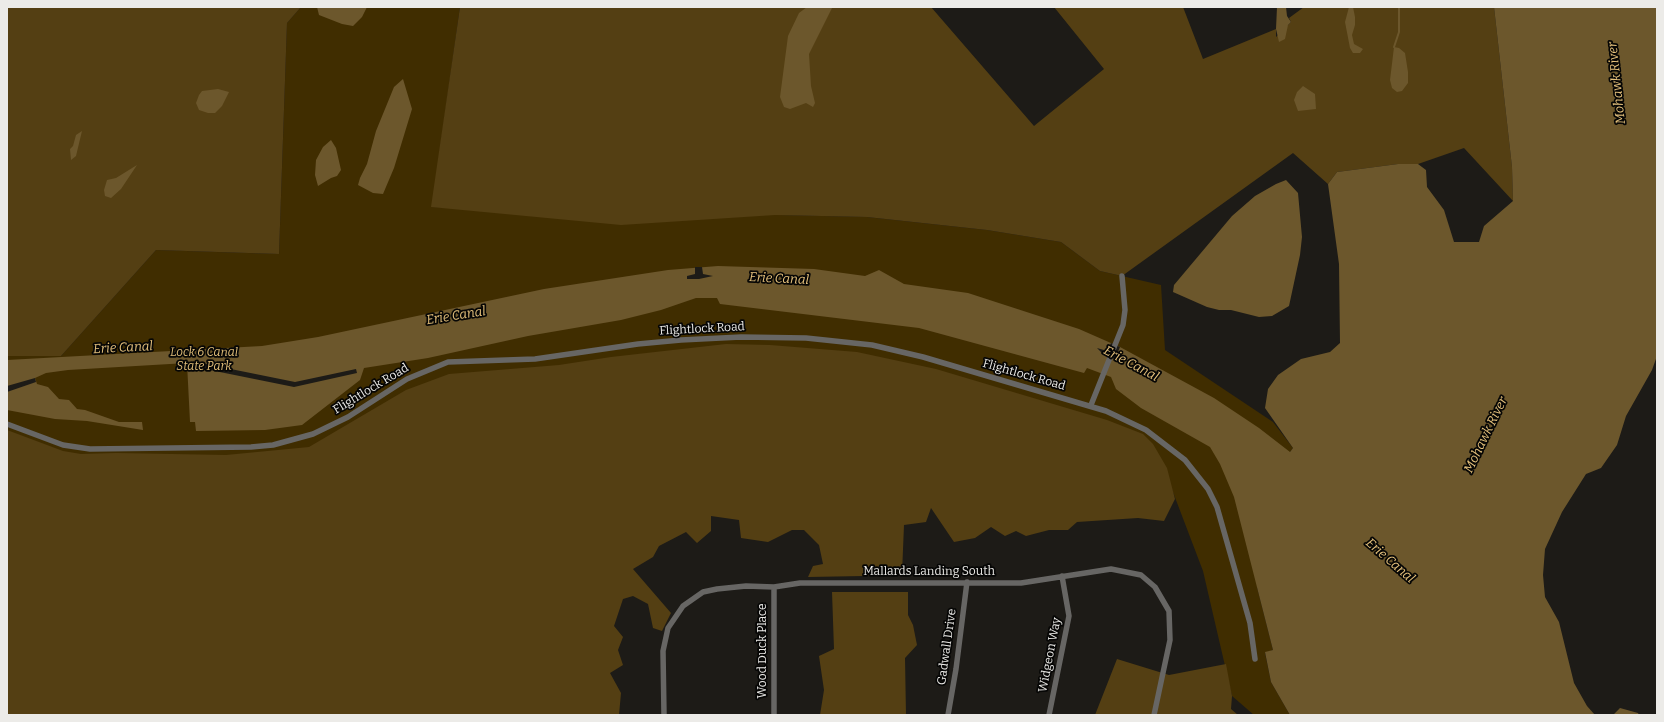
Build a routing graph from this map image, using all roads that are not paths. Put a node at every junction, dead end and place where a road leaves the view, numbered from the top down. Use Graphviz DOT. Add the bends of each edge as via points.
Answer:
graph roads {
  1 [pos="1122,276"];
  2 [pos="1091,405"];
  3 [pos="7,424"];
  4 [pos="1062,576"];
  5 [pos="967,582"];
  6 [pos="774,587"];
  7 [pos="1255,659"];
  8 [pos="664,715"];
  9 [pos="774,715"];
  10 [pos="948,715"];
  11 [pos="1049,715"];
  12 [pos="1154,715"];
  1 -- 2 [label="street" via="1125,310 1123,325"];
  2 -- 3 [label="street, Flightlock Road" via="872,345 806,338 741,337 638,344 534,359 448,362 407,379 335,424 298,439 273,445 90,449 63,444"];
  2 -- 7 [label="street, Flightlock Road" via="1146,430 1185,460 1208,489 1217,507 1250,623"];
  4 -- 5 [label="street, Mallards Landing South" via="1021,583"];
  4 -- 11 [label="street, Widgeon Way" via="1069,616"];
  4 -- 12 [label="street, Mallards Landing South" via="1111,569 1141,575 1155,587 1169,611 1170,640"];
  5 -- 6 [label="street, Mallards Landing South" via="800,583"];
  5 -- 10 [label="street, Gadwall Drive"];
  6 -- 8 [label="street, Mallards Landing South" via="717,588 703,592 683,606 673,618 663,650"];
  6 -- 9 [label="street, Wood Duck Place"];
}
